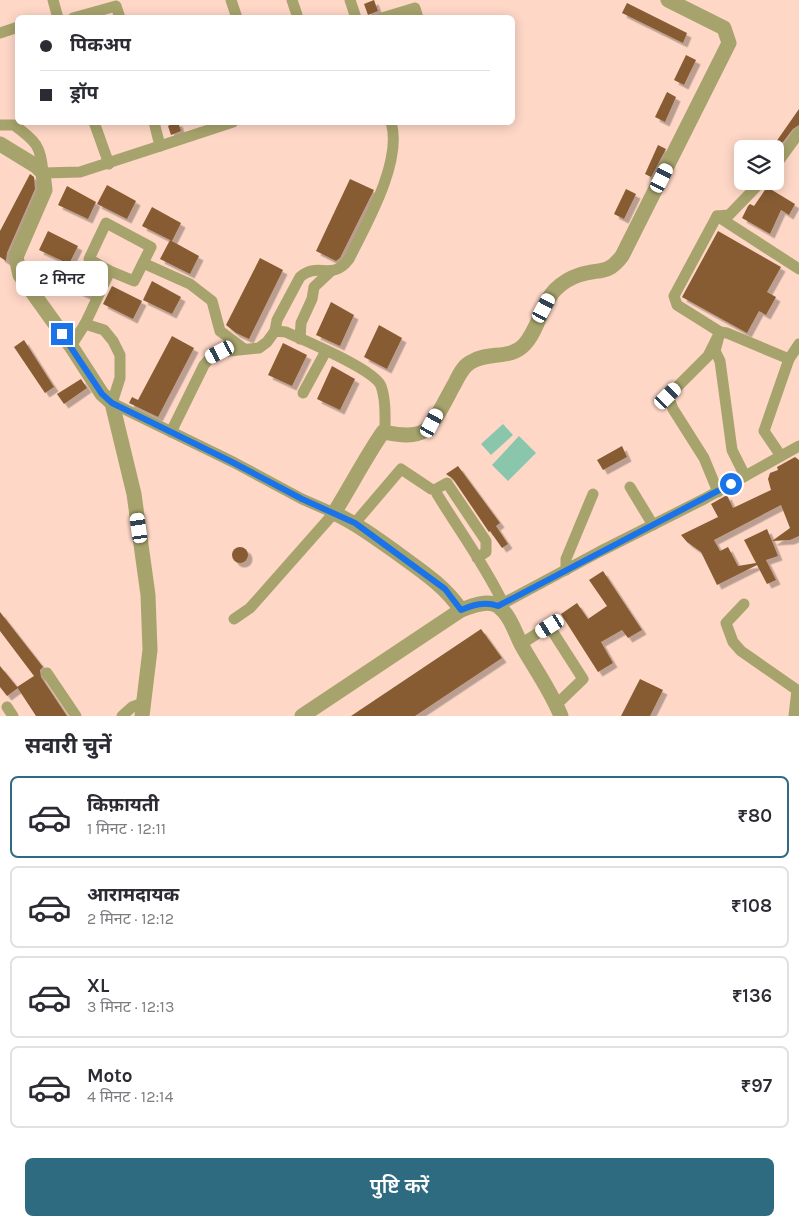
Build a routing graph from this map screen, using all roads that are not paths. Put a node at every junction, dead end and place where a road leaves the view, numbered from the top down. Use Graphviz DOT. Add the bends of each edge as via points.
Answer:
graph roads {
  1 [pos="53,0"];
  2 [pos="231,0"];
  3 [pos="292,0"];
  4 [pos="350,0"];
  5 [pos="668,0"];
  6 [pos="415,9"];
  7 [pos="57,15"];
  8 [pos="84,15"];
  9 [pos="119,15"];
  10 [pos="236,15"];
  11 [pos="297,15"];
  12 [pos="355,15"];
  13 [pos="393,15"];
  14 [pos="15,28"];
  15 [pos="0,33"];
  16 [pos="0,125"];
  17 [pos="95,125"];
  18 [pos="155,125"];
  19 [pos="392,125"];
  20 [pos="214,126"];
  21 [pos="799,133"];
  22 [pos="0,144"];
  23 [pos="160,146"];
  24 [pos="784,154"];
  25 [pos="109,164"];
  26 [pos="43,173"];
  27 [pos="753,190"];
  28 [pos="717,216"];
  29 [pos="143,263"];
  30 [pos="799,269"];
  31 [pos="110,271"];
  32 [pos="331,271"];
  33 [pos="85,324"];
  34 [pos="275,331"];
  35 [pos="720,332"];
  36 [pos="300,338"];
  37 [pos="799,344"];
  38 [pos="71,346"];
  39 [pos="244,349"];
  40 [pos="326,351"];
  41 [pos="789,359"];
  42 [pos="303,393"];
  43 [pos="112,403"];
  44 [pos="171,432"];
  45 [pos="385,433"];
  46 [pos="799,446"];
  47 [pos="781,456"];
  48 [pos="745,476"];
  49 [pos="630,487"];
  50 [pos="431,489"];
  51 [pos="718,492"];
  52 [pos="593,494"];
  53 [pos="334,513"];
  54 [pos="355,523"];
  55 [pos="653,525"];
  56 [pos="476,558"];
  57 [pos="566,570"];
  58 [pos="744,604"];
  59 [pos="501,605"];
  60 [pos="461,610"];
  61 [pos="234,619"];
  62 [pos="521,644"];
  63 [pos="47,673"];
  64 [pos="143,709"];
  65 [pos="559,710"];
  66 [pos="75,716"];
  67 [pos="122,716"];
  68 [pos="302,716"];
  69 [pos="794,716"];
  1 -- 7 [label="street"];
  2 -- 10 [label="street"];
  3 -- 11 [label="street"];
  4 -- 12 [label="street"];
  5 -- 45 [label="street" via="724,28 729,43 622,256 614,266 601,272 580,274 559,286 518,351 482,356 470,362 425,431"];
  6 -- 13 [label="street"];
  8 -- 9 [label="street" via="116,6"];
  14 -- 15 [label="street"];
  16 -- 26 [label="street" via="14,125 34,142 42,156"];
  17 -- 25 [label="street"];
  18 -- 23 [label="street"];
  19 -- 32 [label="street" via="391,159 381,194 344,267"];
  20 -- 23 [label="street"];
  21 -- 24 [label="street"];
  22 -- 26 [label="street"];
  23 -- 25 [label="street"];
  25 -- 26 [label="street" via="80,172"];
  26 -- 38 [label="street" via="45,190 16,257 20,275"];
  27 -- 28 [label="street" via="729,215"];
  28 -- 30 [label="street"];
  28 -- 35 [label="street" via="674,296 677,306"];
  29 -- 31 [label="street" via="134,281"];
  29 -- 31 [label="street" via="151,247 106,223 89,259"];
  29 -- 39 [label="street" via="190,284 212,300 220,331"];
  31 -- 33 [label="street"];
  32 -- 34 [label="street" via="313,270 300,277 277,320"];
  32 -- 36 [label="street" via="314,287 301,323"];
  33 -- 38 [label="street"];
  33 -- 43 [label="street" via="104,330 120,355 120,378"];
  34 -- 36 [label="street"];
  34 -- 39 [label="street" via="259,348"];
  35 -- 41 [label="street"];
  35 -- 48 [label="street" via="716,351 732,450"];
  35 -- 51 [label="street" via="708,356 668,396 704,458"];
  36 -- 40 [label="street"];
  37 -- 41 [label="street"];
  38 -- 43 [label="street" via="102,394"];
  39 -- 44 [label="street" via="220,352 211,357"];
  40 -- 42 [label="street"];
  40 -- 45 [label="street" via="369,372 380,384 385,407"];
  41 -- 47 [label="street" via="764,431"];
  43 -- 44 [label="street"];
  43 -- 64 [label="street" via="134,494 148,594 150,650"];
  44 -- 53 [label="street"];
  45 -- 53 [label="street" via="369,452"];
  46 -- 47 [label="street"];
  47 -- 48 [label="street"];
  48 -- 51 [label="street"];
  49 -- 55 [label="street"];
  50 -- 54 [label="street" via="401,469"];
  51 -- 55 [label="street"];
  52 -- 57 [label="street" via="566,559"];
  53 -- 54 [label="street"];
  53 -- 61 [label="street" via="250,608"];
  54 -- 60 [label="street" via="445,589"];
  55 -- 57 [label="street"];
  56 -- 56 [label="street" via="437,494 436,489 447,483 486,541 486,552"];
  56 -- 59 [label="street"];
  57 -- 59 [label="street"];
  58 -- 69 [label="street" via="726,623 733,642 796,690"];
  59 -- 60 [label="street" via="475,604"];
  59 -- 62 [label="street"];
  60 -- 68 [label="street"];
  62 -- 65 [label="street"];
  62 -- 65 [label="street" via="550,626 583,679"];
  63 -- 66 [label="street"];
  64 -- 67 [label="street" via="132,708"];
}
